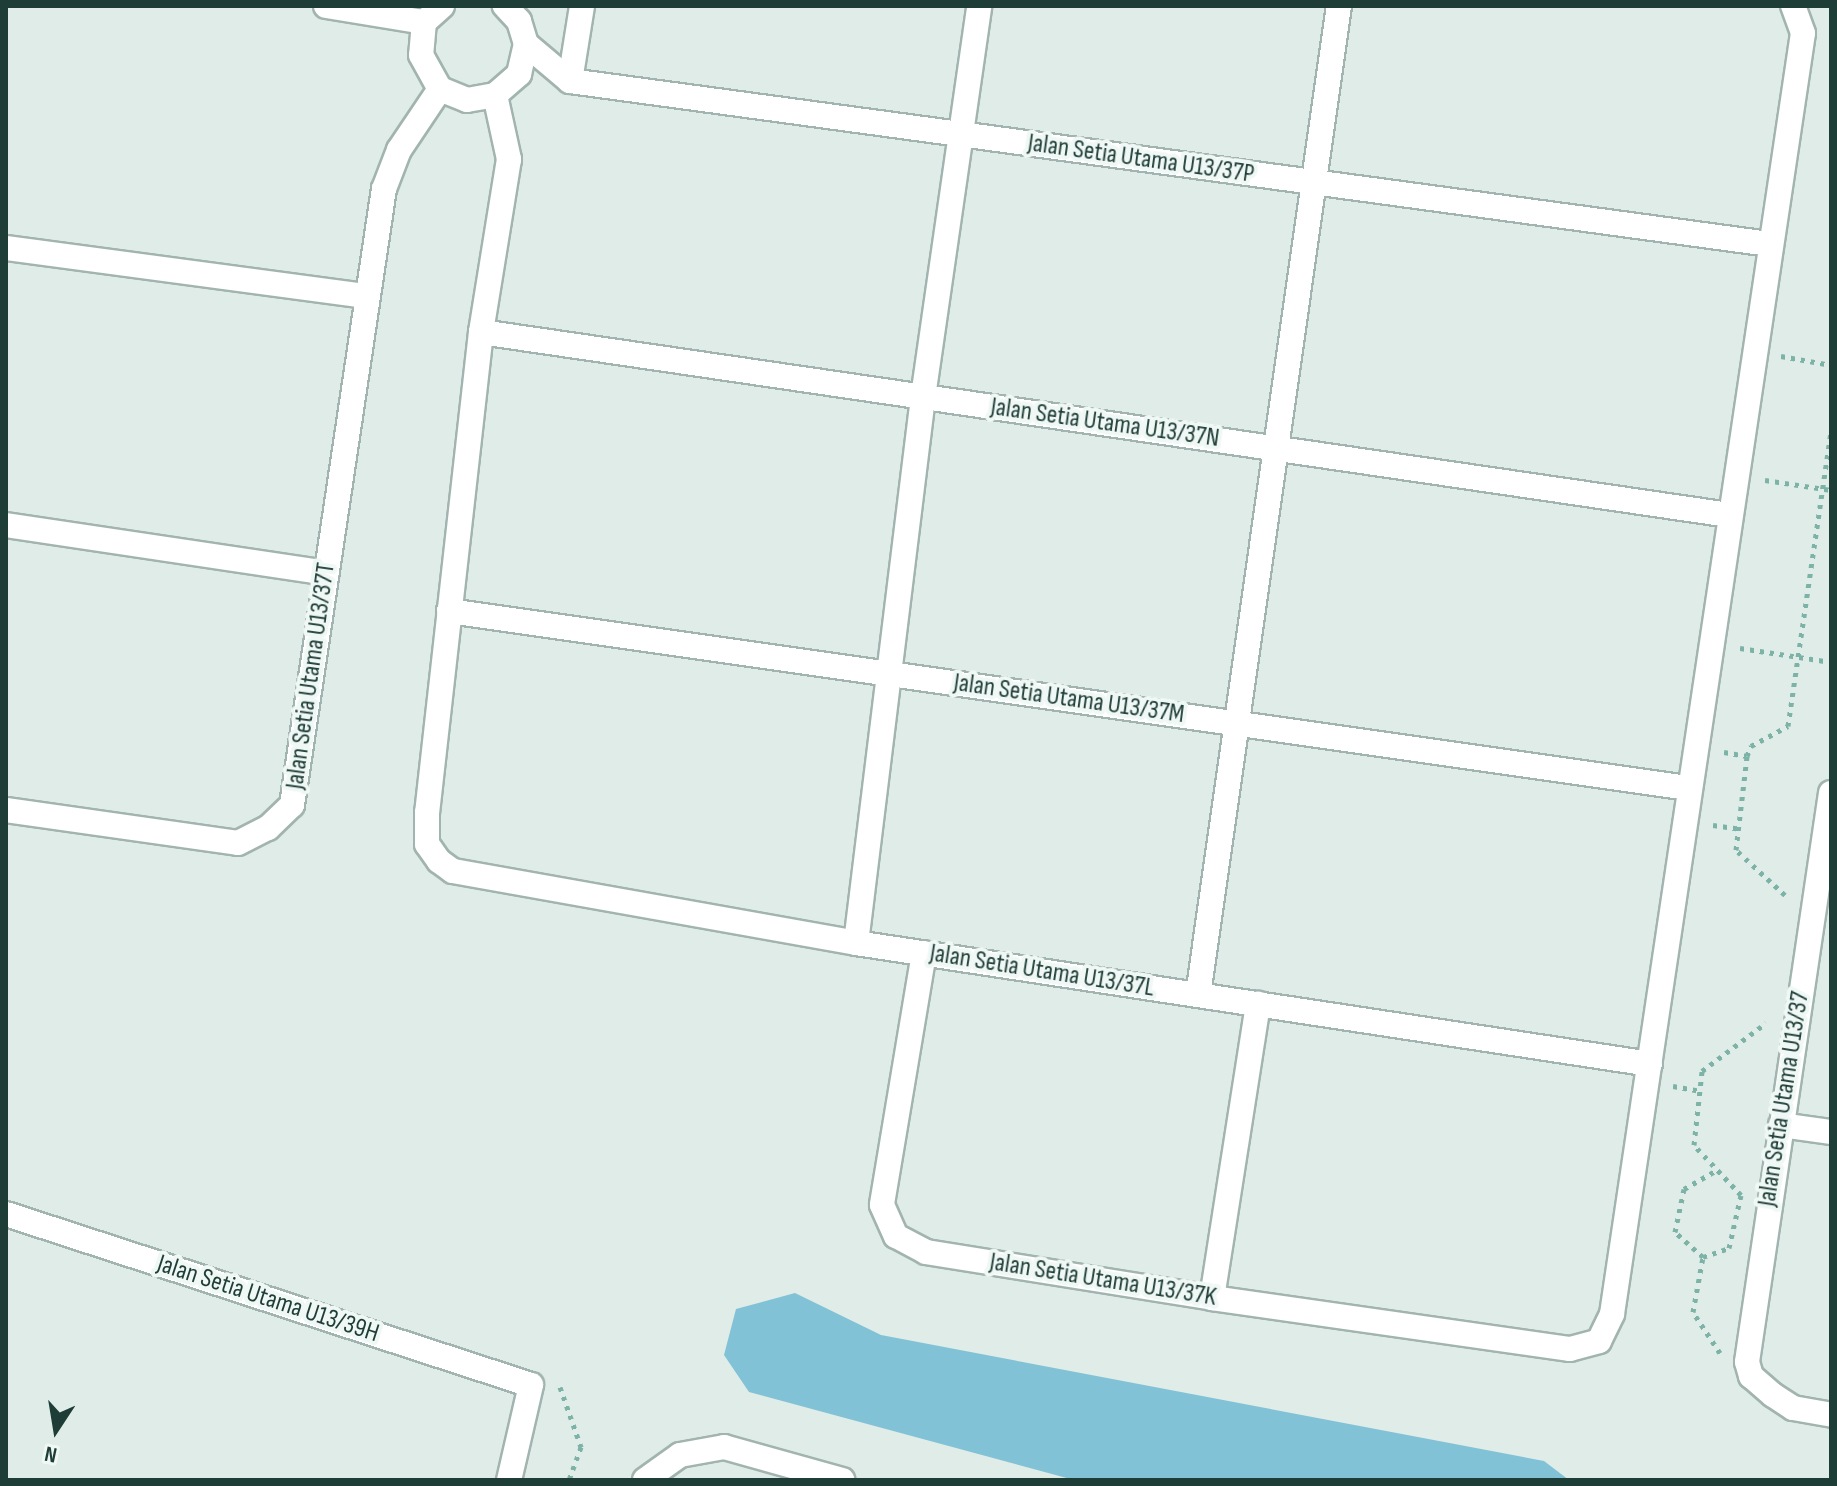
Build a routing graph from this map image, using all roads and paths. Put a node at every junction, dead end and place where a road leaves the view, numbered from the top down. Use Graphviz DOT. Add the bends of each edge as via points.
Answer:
graph roads {
  1 [pos="505,6"];
  2 [pos="582,6"];
  3 [pos="979,6"];
  4 [pos="1339,6"];
  5 [pos="1793,6"];
  6 [pos="337,7"];
  7 [pos="433,14"];
  8 [pos="526,44"];
  9 [pos="570,81"];
  10 [pos="440,89"];
  11 [pos="495,95"];
  12 [pos="962,134"];
  13 [pos="1315,182"];
  14 [pos="1769,244"];
  15 [pos="6,248"];
  16 [pos="364,296"];
  17 [pos="481,332"];
  18 [pos="1756,352"];
  19 [pos="1831,365"];
  20 [pos="923,397"];
  21 [pos="1831,430"];
  22 [pos="1276,448"];
  23 [pos="1736,476"];
  24 [pos="1822,489"];
  25 [pos="1831,490"];
  26 [pos="1730,515"];
  27 [pos="6,525"];
  28 [pos="326,573"];
  29 [pos="449,611"];
  30 [pos="1711,644"];
  31 [pos="1798,657"];
  32 [pos="1831,662"];
  33 [pos="891,674"];
  34 [pos="1236,723"];
  35 [pos="1688,788"];
  36 [pos="1831,793"];
  37 [pos="6,810"];
  38 [pos="1826,848"];
  39 [pos="1784,907"];
  40 [pos="856,943"];
  41 [pos="924,953"];
  42 [pos="1198,995"];
  43 [pos="1258,1004"];
  44 [pos="1768,1011"];
  45 [pos="1650,1064"];
  46 [pos="1781,1125"];
  47 [pos="1831,1132"];
  48 [pos="1717,1170"];
  49 [pos="6,1214"];
  50 [pos="1703,1257"];
  51 [pos="1212,1298"];
  52 [pos="1726,1361"];
  53 [pos="531,1385"];
  54 [pos="1831,1415"];
  55 [pos="509,1480"];
  56 [pos="569,1480"];
  57 [pos="645,1480"];
  58 [pos="842,1480"];
  1 -- 8 [label="street" via="519,21"];
  2 -- 9 [label="street"];
  3 -- 12 [label="street"];
  4 -- 13 [label="street"];
  5 -- 14 [label="street" via="1803,33"];
  6 -- 7 [label="street"];
  7 -- 10 [label="street" via="421,55"];
  8 -- 9 [label="street"];
  8 -- 11 [label="street" via="519,74"];
  9 -- 12 [label="street, Jalan Setia Utama U13/37P"];
  10 -- 11 [label="street" via="467,100"];
  10 -- 16 [label="street, Jalan Setia Utama U13/37T" via="399,150 384,189"];
  11 -- 17 [label="street" via="509,159"];
  12 -- 13 [label="street, Jalan Setia Utama U13/37P"];
  12 -- 20 [label="street"];
  13 -- 14 [label="street, Jalan Setia Utama U13/37P"];
  13 -- 22 [label="street"];
  14 -- 18 [label="street"];
  15 -- 16 [label="street"];
  16 -- 28 [label="street, Jalan Setia Utama U13/37T"];
  17 -- 20 [label="street, Jalan Setia Utama U13/37N"];
  17 -- 29 [label="street"];
  18 -- 19 [label="path"];
  18 -- 23 [label="street"];
  20 -- 22 [label="street, Jalan Setia Utama U13/37N"];
  20 -- 33 [label="street"];
  21 -- 24 [label="path"];
  22 -- 26 [label="street, Jalan Setia Utama U13/37N"];
  22 -- 34 [label="street"];
  23 -- 24 [label="path"];
  23 -- 26 [label="street"];
  24 -- 25 [label="path"];
  24 -- 31 [label="path"];
  26 -- 30 [label="street"];
  27 -- 28 [label="street"];
  28 -- 37 [label="street, Jalan Setia Utama U13/37T" via="301,768 292,805 268,828 238,843"];
  29 -- 33 [label="street, Jalan Setia Utama U13/37M"];
  29 -- 40 [label="street, Jalan Setia Utama U13/37L" via="427,812 427,844 439,861 453,871"];
  30 -- 31 [label="path"];
  30 -- 35 [label="street"];
  31 -- 32 [label="path"];
  31 -- 39 [label="path" via="1788,726 1751,746 1747,756 1736,850 1786,892"];
  33 -- 34 [label="street, Jalan Setia Utama U13/37M"];
  33 -- 40 [label="street"];
  34 -- 35 [label="street, Jalan Setia Utama U13/37M"];
  34 -- 42 [label="street"];
  35 -- 45 [label="street"];
  36 -- 38 [label="street, Jalan Setia Utama U13/37"];
  38 -- 46 [label="street, Jalan Setia Utama U13/37"];
  40 -- 41 [label="street, Jalan Setia Utama U13/37L"];
  41 -- 42 [label="street, Jalan Setia Utama U13/37L"];
  41 -- 51 [label="street, Jalan Setia Utama U13/37K" via="882,1205 896,1236 926,1252"];
  42 -- 43 [label="street, Jalan Setia Utama U13/37L"];
  43 -- 45 [label="street, Jalan Setia Utama U13/37L"];
  43 -- 51 [label="street"];
  44 -- 48 [label="path" via="1766,1026 1702,1071 1694,1145"];
  45 -- 51 [label="street, Jalan Setia Utama U13/37K" via="1612,1314 1599,1341 1570,1349"];
  46 -- 47 [label="street"];
  46 -- 54 [label="street, Jalan Setia Utama U13/37" via="1747,1346 1751,1376 1793,1408"];
  48 -- 50 [label="path" via="1741,1195 1729,1248"];
  48 -- 50 [label="path" via="1684,1189 1675,1232"];
  49 -- 53 [label="street, Jalan Setia Utama U13/39H"];
  50 -- 52 [label="path" via="1693,1312"];
  53 -- 55 [label="street"];
  53 -- 56 [label="path" via="560,1387 581,1447"];
  57 -- 58 [label="street" via="680,1455 724,1447"];
}
